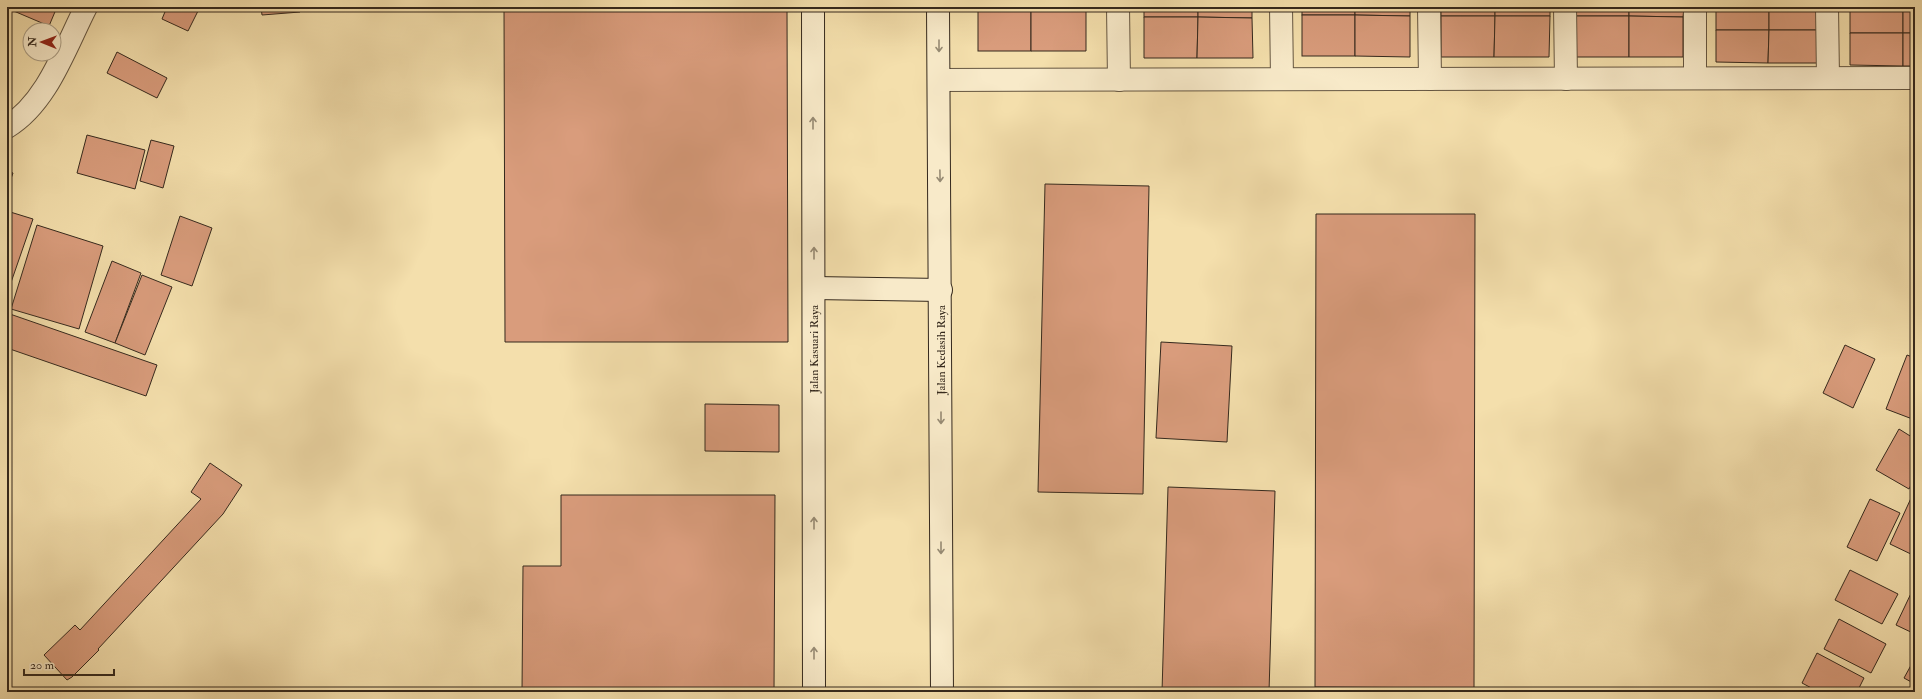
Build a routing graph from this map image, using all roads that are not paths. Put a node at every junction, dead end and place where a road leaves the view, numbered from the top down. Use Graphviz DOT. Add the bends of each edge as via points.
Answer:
graph roads {
  1 [pos="86,7"];
  2 [pos="813,7"];
  3 [pos="938,7"];
  4 [pos="1118,7"];
  5 [pos="1281,7"];
  6 [pos="1430,7"];
  7 [pos="1565,7"];
  8 [pos="1695,7"];
  9 [pos="1827,7"];
  10 [pos="1695,78"];
  11 [pos="1828,78"];
  12 [pos="1915,78"];
  13 [pos="1282,79"];
  14 [pos="1430,79"];
  15 [pos="1566,79"];
  16 [pos="939,80"];
  17 [pos="1119,80"];
  18 [pos="7,127"];
  19 [pos="814,288"];
  20 [pos="941,290"];
  21 [pos="814,692"];
  22 [pos="942,692"];
  1 -- 18 [label="street" via="43,92 20,119"];
  19 -- 2 [label="street, Jalan Kasuari Raya, one-way"];
  3 -- 16 [label="street, Jalan Kedasih Raya, one-way"];
  4 -- 17 [label="street"];
  5 -- 13 [label="street"];
  6 -- 14 [label="street"];
  7 -- 15 [label="street"];
  8 -- 10 [label="street"];
  9 -- 11 [label="street"];
  10 -- 11 [label="street"];
  10 -- 15 [label="street"];
  11 -- 12 [label="street"];
  13 -- 14 [label="street"];
  13 -- 17 [label="street"];
  14 -- 15 [label="street"];
  16 -- 17 [label="street"];
  16 -- 20 [label="street, Jalan Kedasih Raya, one-way"];
  19 -- 20 [label="street"];
  21 -- 19 [label="street, Jalan Kasuari Raya, one-way"];
  20 -- 22 [label="street, Jalan Kedasih Raya, one-way"];
}
